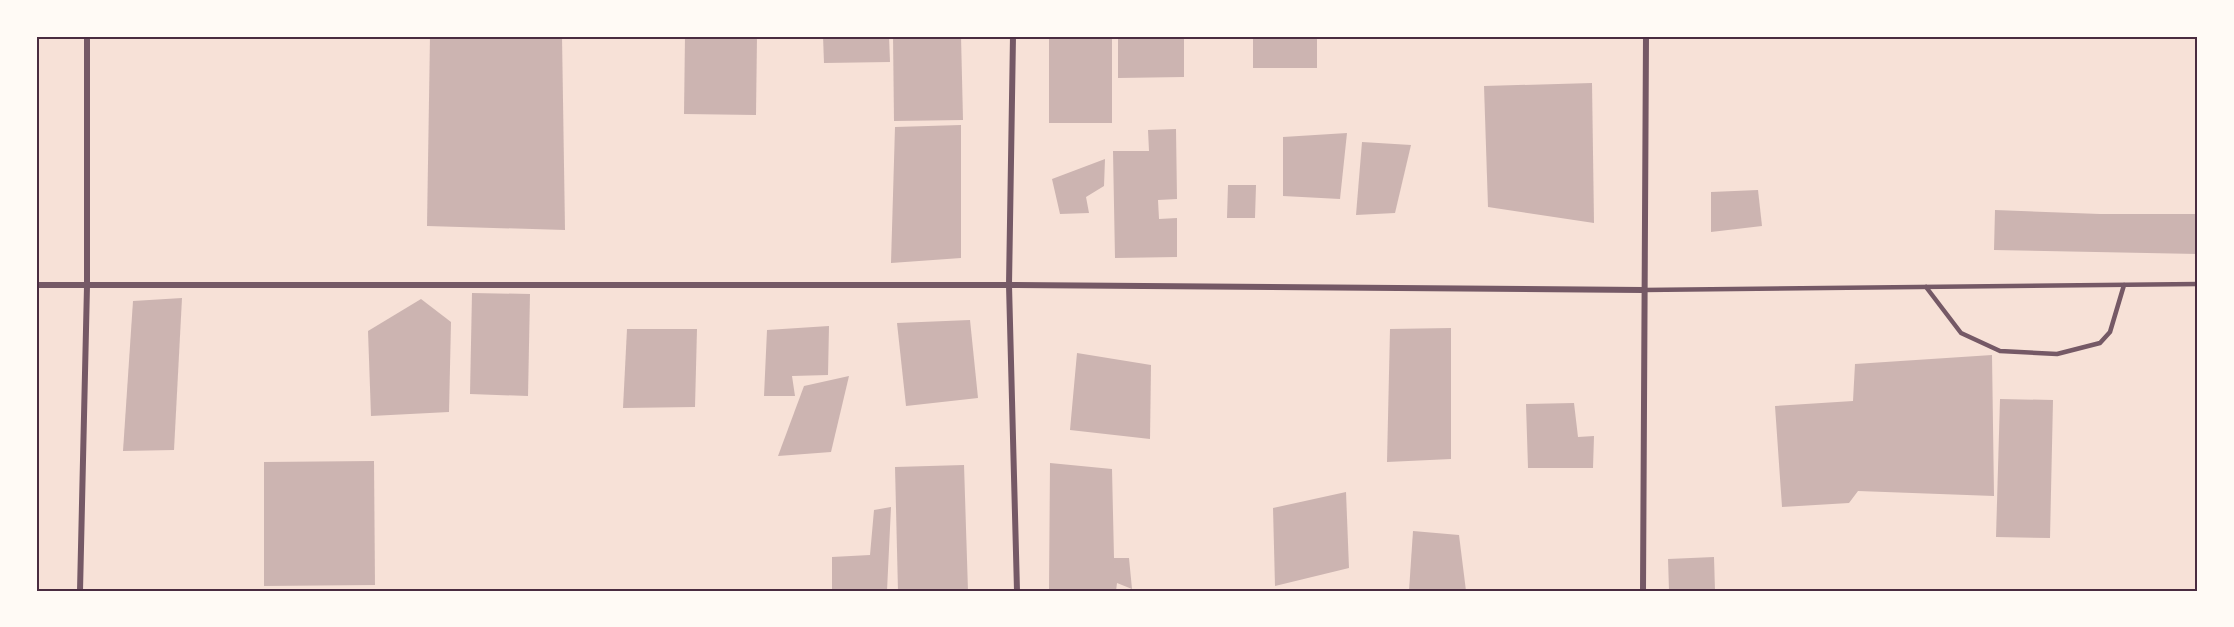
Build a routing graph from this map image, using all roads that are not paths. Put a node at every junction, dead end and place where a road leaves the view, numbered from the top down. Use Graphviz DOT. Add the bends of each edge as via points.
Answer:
graph roads {
  1 [pos="87,36"];
  2 [pos="1013,36"];
  3 [pos="1646,36"];
  4 [pos="2198,284"];
  5 [pos="36,285"];
  6 [pos="1009,285"];
  7 [pos="2124,285"];
  8 [pos="87,286"];
  9 [pos="1926,287"];
  10 [pos="1643,290"];
  11 [pos="80,591"];
  12 [pos="1017,591"];
  13 [pos="1643,591"];
  1 -- 8 [label="street"];
  2 -- 6 [label="street"];
  3 -- 10 [label="street"];
  4 -- 7 [label="lane"];
  5 -- 8 [label="street"];
  6 -- 8 [label="street"];
  6 -- 10 [label="street"];
  6 -- 12 [label="street"];
  7 -- 9 [label="lane"];
  7 -- 9 [label="lane" via="2110,332 2100,343 2057,354 2000,351 1961,333"];
  8 -- 11 [label="street"];
  9 -- 10 [label="lane"];
  10 -- 13 [label="street"];
}
